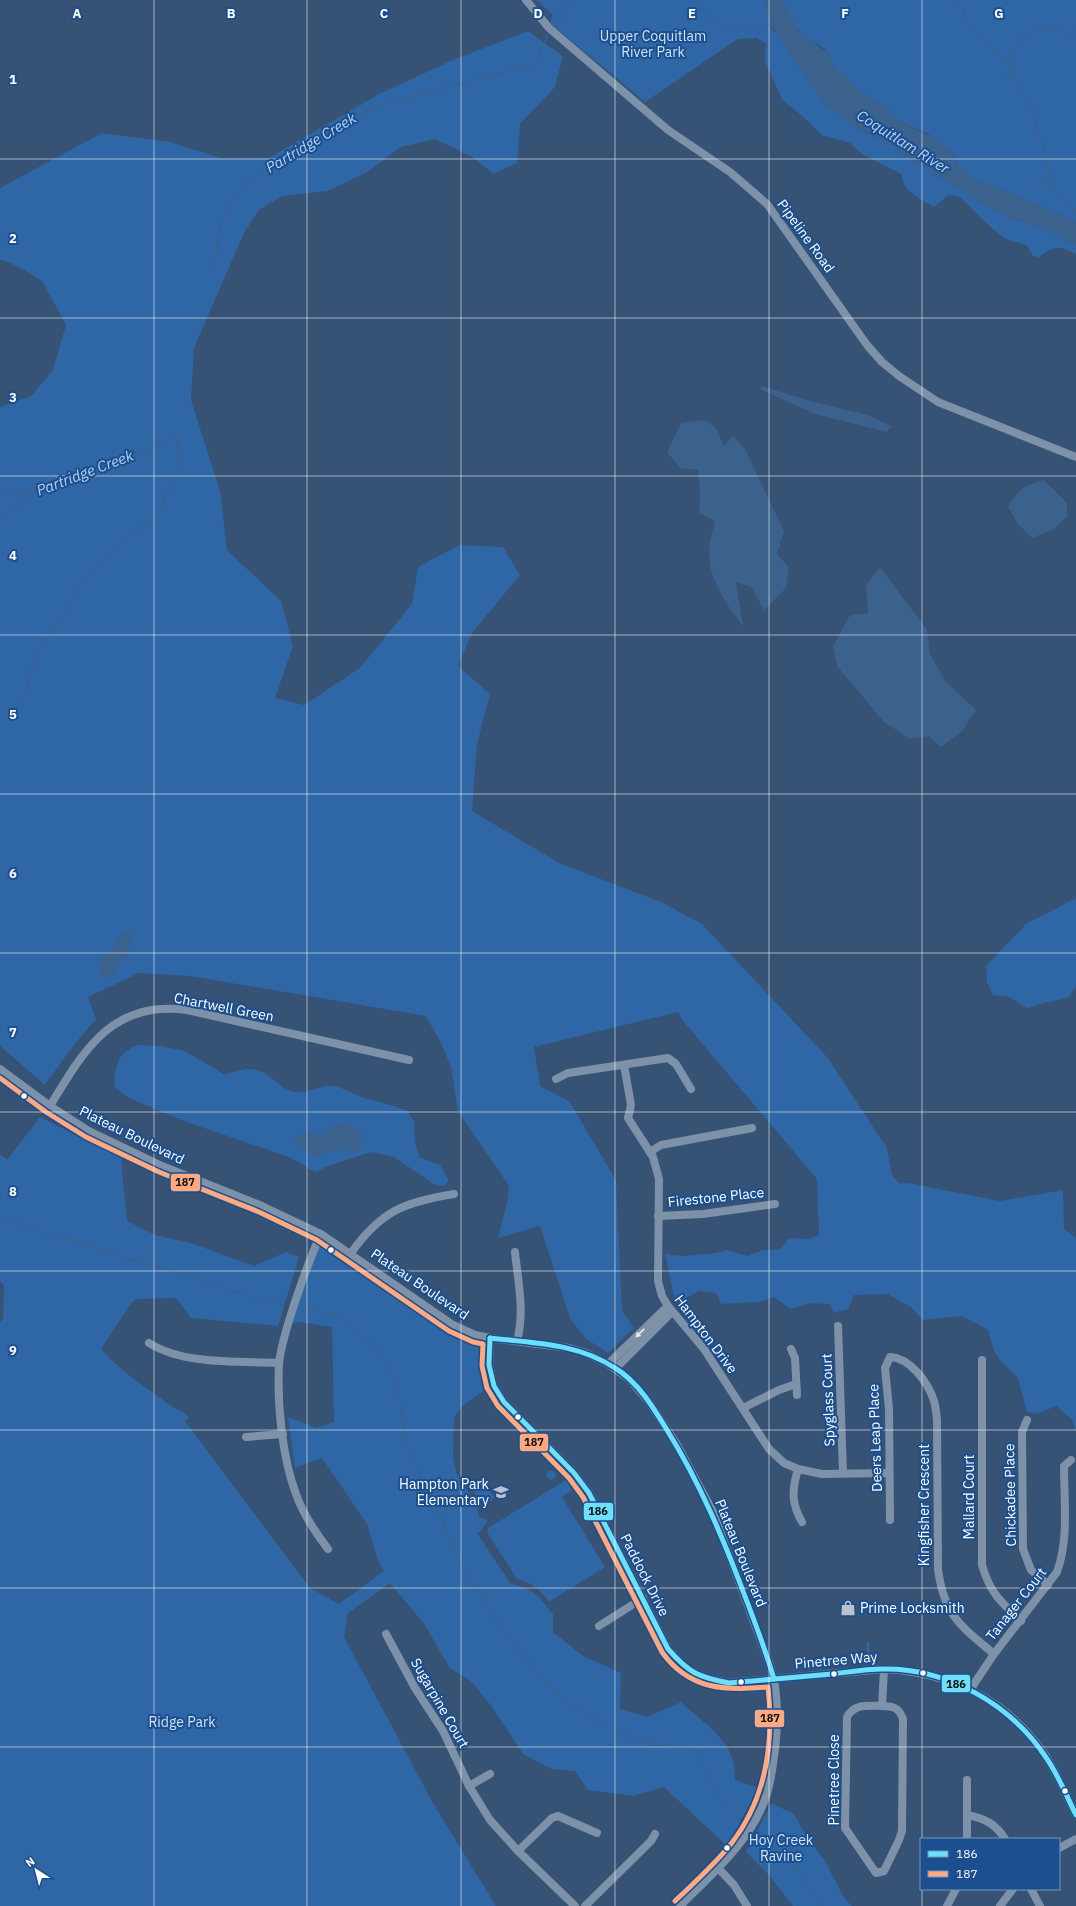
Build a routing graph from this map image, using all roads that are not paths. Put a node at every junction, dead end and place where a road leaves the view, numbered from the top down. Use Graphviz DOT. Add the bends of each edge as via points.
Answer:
graph roads {
  1 [pos="526,0"];
  2 [pos="1076,457"];
  3 [pos="409,1060"];
  4 [pos="624,1065"];
  5 [pos="0,1069"];
  6 [pos="556,1079"];
  7 [pos="691,1089"];
  8 [pos="50,1106"];
  9 [pos="752,1128"];
  10 [pos="650,1152"];
  11 [pos="454,1194"];
  12 [pos="775,1204"];
  13 [pos="658,1216"];
  14 [pos="321,1234"];
  15 [pos="515,1252"];
  16 [pos="351,1253"];
  17 [pos="670,1309"];
  18 [pos="838,1326"];
  19 [pos="490,1338"];
  20 [pos="517,1341"];
  21 [pos="149,1343"];
  22 [pos="791,1349"];
  23 [pos="890,1357"];
  24 [pos="982,1360"];
  25 [pos="279,1363"];
  26 [pos="608,1364"];
  27 [pos="615,1369"];
  28 [pos="796,1384"];
  29 [pos="797,1395"];
  30 [pos="743,1408"];
  31 [pos="1027,1420"];
  32 [pos="283,1434"];
  33 [pos="246,1437"];
  34 [pos="1071,1460"];
  35 [pos="798,1469"];
  36 [pos="843,1473"];
  37 [pos="889,1473"];
  38 [pos="890,1520"];
  39 [pos="802,1522"];
  40 [pos="328,1549"];
  41 [pos="1048,1585"];
  42 [pos="642,1598"];
  43 [pos="1021,1621"];
  44 [pos="598,1626"];
  45 [pos="386,1634"];
  46 [pos="994,1654"];
  47 [pos="884,1669"];
  48 [pos="774,1679"];
  49 [pos="970,1690"];
  50 [pos="882,1706"];
  51 [pos="490,1774"];
  52 [pos="967,1780"];
  53 [pos="470,1786"];
  54 [pos="967,1815"];
  55 [pos="1076,1815"];
  56 [pos="597,1833"];
  57 [pos="655,1834"];
  58 [pos="967,1838"];
  59 [pos="1004,1838"];
  60 [pos="1076,1838"];
  61 [pos="1060,1847"];
  62 [pos="518,1851"];
  63 [pos="718,1868"];
  64 [pos="955,1890"];
  65 [pos="1011,1890"];
  66 [pos="1032,1890"];
  67 [pos="575,1906"];
  68 [pos="585,1906"];
  69 [pos="680,1906"];
  70 [pos="747,1906"];
  71 [pos="947,1906"];
  72 [pos="1000,1906"];
  73 [pos="1040,1906"];
  1 -- 2 [label="street, Pipeline Road" via="549,28 662,125 730,172 767,204 882,362 938,402"];
  3 -- 8 [label="street, Chartwell Green" via="169,1008 128,1016 104,1031 78,1060"];
  4 -- 6 [label="street" via="568,1073"];
  4 -- 7 [label="street" via="668,1058 676,1064"];
  4 -- 10 [label="street, Hampton Drive" via="631,1105 628,1118"];
  5 -- 8 [label="street, Plateau Boulevard"];
  8 -- 14 [label="street, Plateau Boulevard" via="89,1131 162,1166 262,1206"];
  9 -- 10 [label="street" via="661,1145"];
  10 -- 13 [label="street, Hampton Drive" via="659,1179"];
  11 -- 16 [label="street" via="421,1199 400,1208 365,1234"];
  12 -- 13 [label="street, Firestone Place" via="703,1214"];
  13 -- 17 [label="street, Hampton Drive" via="658,1281 662,1296"];
  14 -- 16 [label="street, Plateau Boulevard"];
  14 -- 25 [label="street" via="310,1258 287,1327"];
  15 -- 20 [label="street" via="521,1313"];
  16 -- 19 [label="street, Plateau Boulevard" via="453,1325 475,1335"];
  17 -- 26 [label="street, one-way"];
  17 -- 27 [label="street"];
  17 -- 30 [label="street, Hampton Drive" via="704,1349"];
  18 -- 36 [label="street, Spyglass Court"];
  19 -- 20 [label="street, Plateau Boulevard"];
  19 -- 42 [label="street, Paddock Drive" via="489,1365 494,1386 504,1402 574,1473 589,1493"];
  20 -- 26 [label="street, Plateau Boulevard" via="569,1348"];
  21 -- 25 [label="street" via="168,1353 188,1358"];
  22 -- 28 [label="street" via="795,1358"];
  23 -- 37 [label="street, Deers Leap Place" via="885,1368 889,1409"];
  23 -- 46 [label="street, Kingfisher Crescent" via="899,1357 912,1367 928,1387 934,1402 937,1420 938,1570 941,1592 953,1617"];
  24 -- 43 [label="street, Mallard Court" via="982,1565 995,1595"];
  25 -- 32 [label="street" via="279,1409"];
  26 -- 27 [label="street, Plateau Boulevard"];
  27 -- 48 [label="street, Plateau Boulevard" via="629,1379 653,1408 676,1443 713,1512"];
  28 -- 29 [label="street"];
  28 -- 30 [label="street"];
  30 -- 35 [label="street, Hampton Drive" via="769,1449 784,1463"];
  31 -- 41 [label="street, Chickadee Place" via="1022,1432 1023,1549 1031,1570"];
  32 -- 33 [label="street"];
  32 -- 40 [label="street" via="295,1493 309,1522"];
  34 -- 41 [label="street, Tanager Court" via="1064,1466 1062,1558 1057,1572"];
  35 -- 36 [label="street, Hampton Drive" via="822,1474"];
  35 -- 39 [label="street" via="793,1486 795,1510"];
  36 -- 37 [label="street, Hampton Drive"];
  37 -- 38 [label="street, Deers Leap Place"];
  41 -- 43 [label="street, Tanager Court"];
  42 -- 44 [label="street"];
  42 -- 48 [label="street, Paddock Drive" via="668,1649 684,1667 704,1678 729,1683"];
  43 -- 46 [label="street, Tanager Court"];
  45 -- 53 [label="street, Sugarpine Court" via="415,1688 443,1731"];
  46 -- 49 [label="street, Tanager Court"];
  47 -- 48 [label="street, Pinetree Way"];
  47 -- 49 [label="street, Pinetree Way" via="907,1670 944,1678"];
  47 -- 50 [label="street"];
  48 -- 63 [label="street, Plateau Boulevard" via="778,1712 767,1794 749,1829"];
  49 -- 55 [label="street, Pinetree Way" via="997,1705 1014,1719 1045,1755"];
  50 -- 50 [label="street, Pinetree Close" via="856,1707 850,1710 847,1716 845,1828 876,1873 884,1871 902,1831 903,1719 900,1710 893,1706"];
  51 -- 53 [label="street"];
  52 -- 54 [label="street"];
  53 -- 62 [label="street, Sugarpine Court" via="490,1820"];
  54 -- 58 [label="street"];
  54 -- 59 [label="street" via="981,1817 999,1829"];
  56 -- 62 [label="street" via="558,1816 552,1818"];
  57 -- 68 [label="street" via="651,1841"];
  60 -- 61 [label="street"];
  62 -- 67 [label="street, Sugarpine Court"];
  63 -- 69 [label="street, Plateau Boulevard"];
  63 -- 70 [label="street" via="734,1885"];
  64 -- 71 [label="street"];
  65 -- 72 [label="street"];
  66 -- 73 [label="street"];
}
